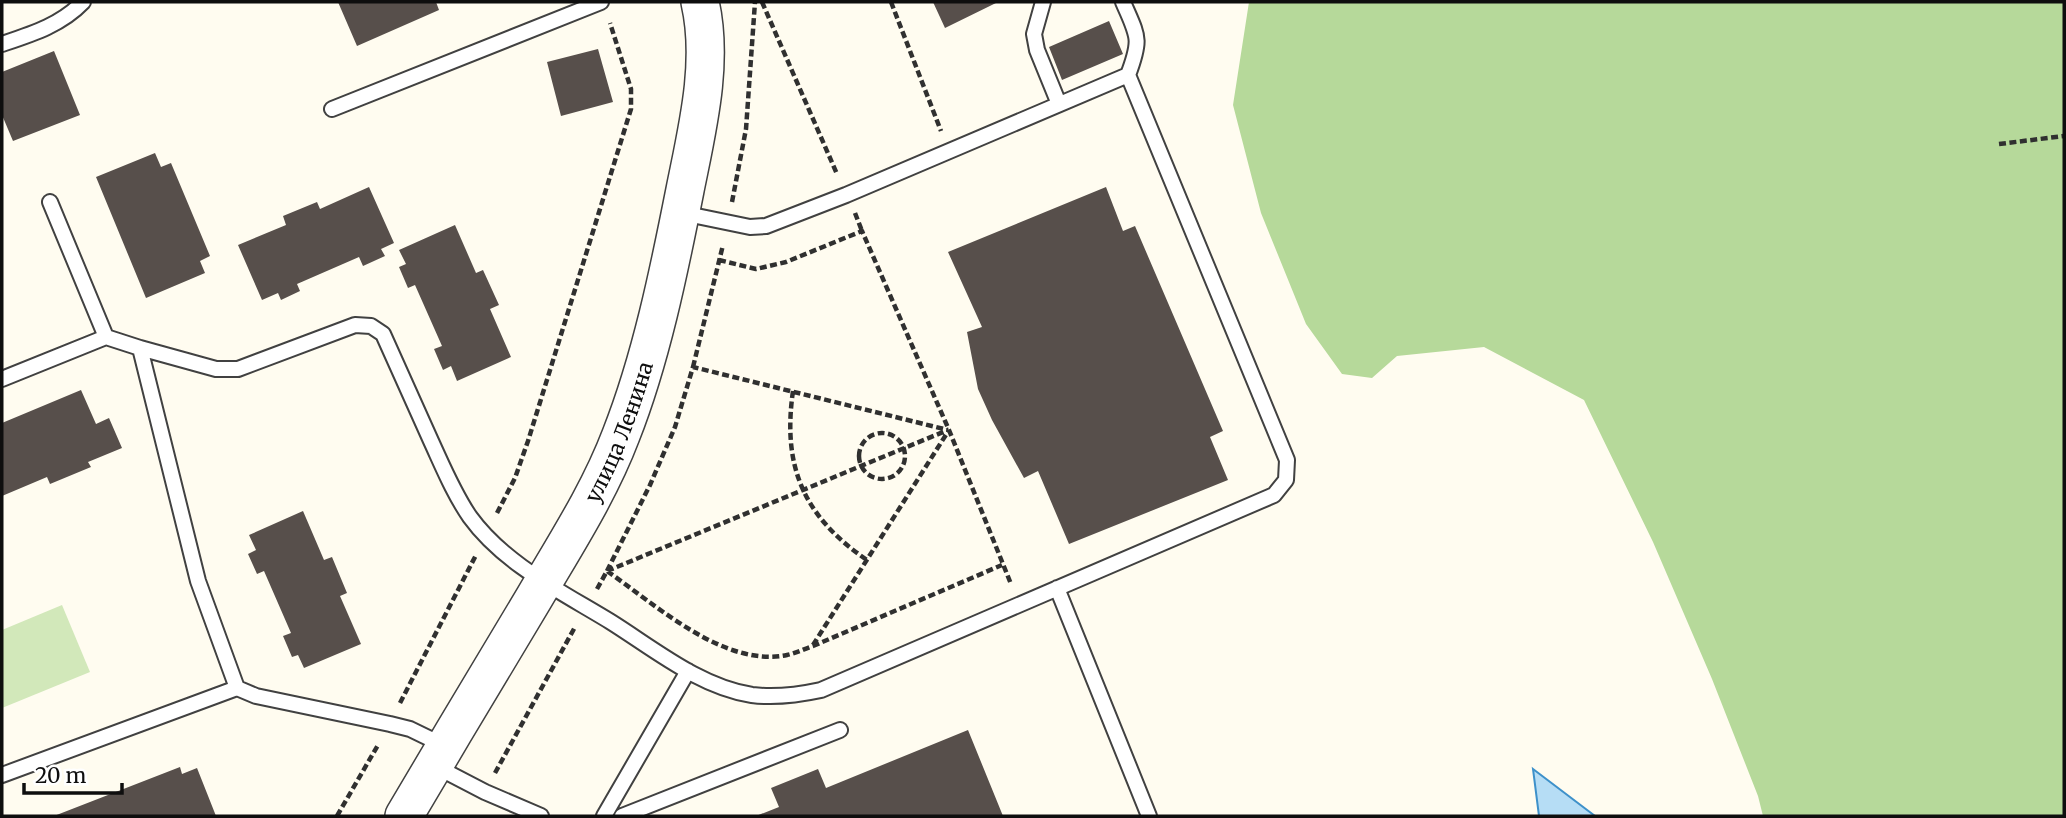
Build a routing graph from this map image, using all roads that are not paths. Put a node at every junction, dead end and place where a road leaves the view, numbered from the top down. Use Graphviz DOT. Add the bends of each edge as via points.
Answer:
graph roads {
  1 [pos="83,2"];
  2 [pos="700,2"];
  3 [pos="1043,2"];
  4 [pos="1123,2"];
  5 [pos="604,8"];
  6 [pos="2,44"];
  7 [pos="1128,75"];
  8 [pos="1059,104"];
  9 [pos="332,110"];
  10 [pos="50,202"];
  11 [pos="680,212"];
  12 [pos="106,338"];
  13 [pos="140,348"];
  14 [pos="2,379"];
  15 [pos="544,581"];
  16 [pos="1057,588"];
  17 [pos="688,671"];
  18 [pos="237,688"];
  19 [pos="840,730"];
  20 [pos="440,756"];
  21 [pos="2,775"];
  22 [pos="404,816"];
  23 [pos="541,816"];
  24 [pos="604,816"];
  25 [pos="622,816"];
  26 [pos="1149,816"];
  1 -- 6 [label="lane" via="45,29"];
  2 -- 11 [label="street, улица Ленина" via="704,84"];
  3 -- 8 [label="lane" via="1034,34"];
  4 -- 7 [label="lane" via="1138,38"];
  5 -- 9 [label="lane"];
  7 -- 8 [label="lane"];
  7 -- 16 [label="lane" via="1287,460 1286,480 1274,495"];
  8 -- 11 [label="lane" via="766,226 750,227"];
  10 -- 12 [label="lane"];
  11 -- 15 [label="street, улица Ленина" via="621,436"];
  12 -- 13 [label="lane"];
  12 -- 14 [label="lane"];
  13 -- 15 [label="lane" via="216,369 238,369 355,325 371,326 383,334 470,517 509,557"];
  13 -- 18 [label="lane" via="198,581"];
  15 -- 17 [label="lane"];
  15 -- 20 [label="street, улица Ленина"];
  16 -- 17 [label="lane" via="821,690 788,697 751,695"];
  16 -- 26 [label="lane"];
  17 -- 24 [label="lane"];
  18 -- 20 [label="lane" via="410,729"];
  18 -- 21 [label="lane"];
  19 -- 25 [label="lane"];
  20 -- 22 [label="street, улица Ленина"];
  20 -- 23 [label="lane" via="485,792"];
}
